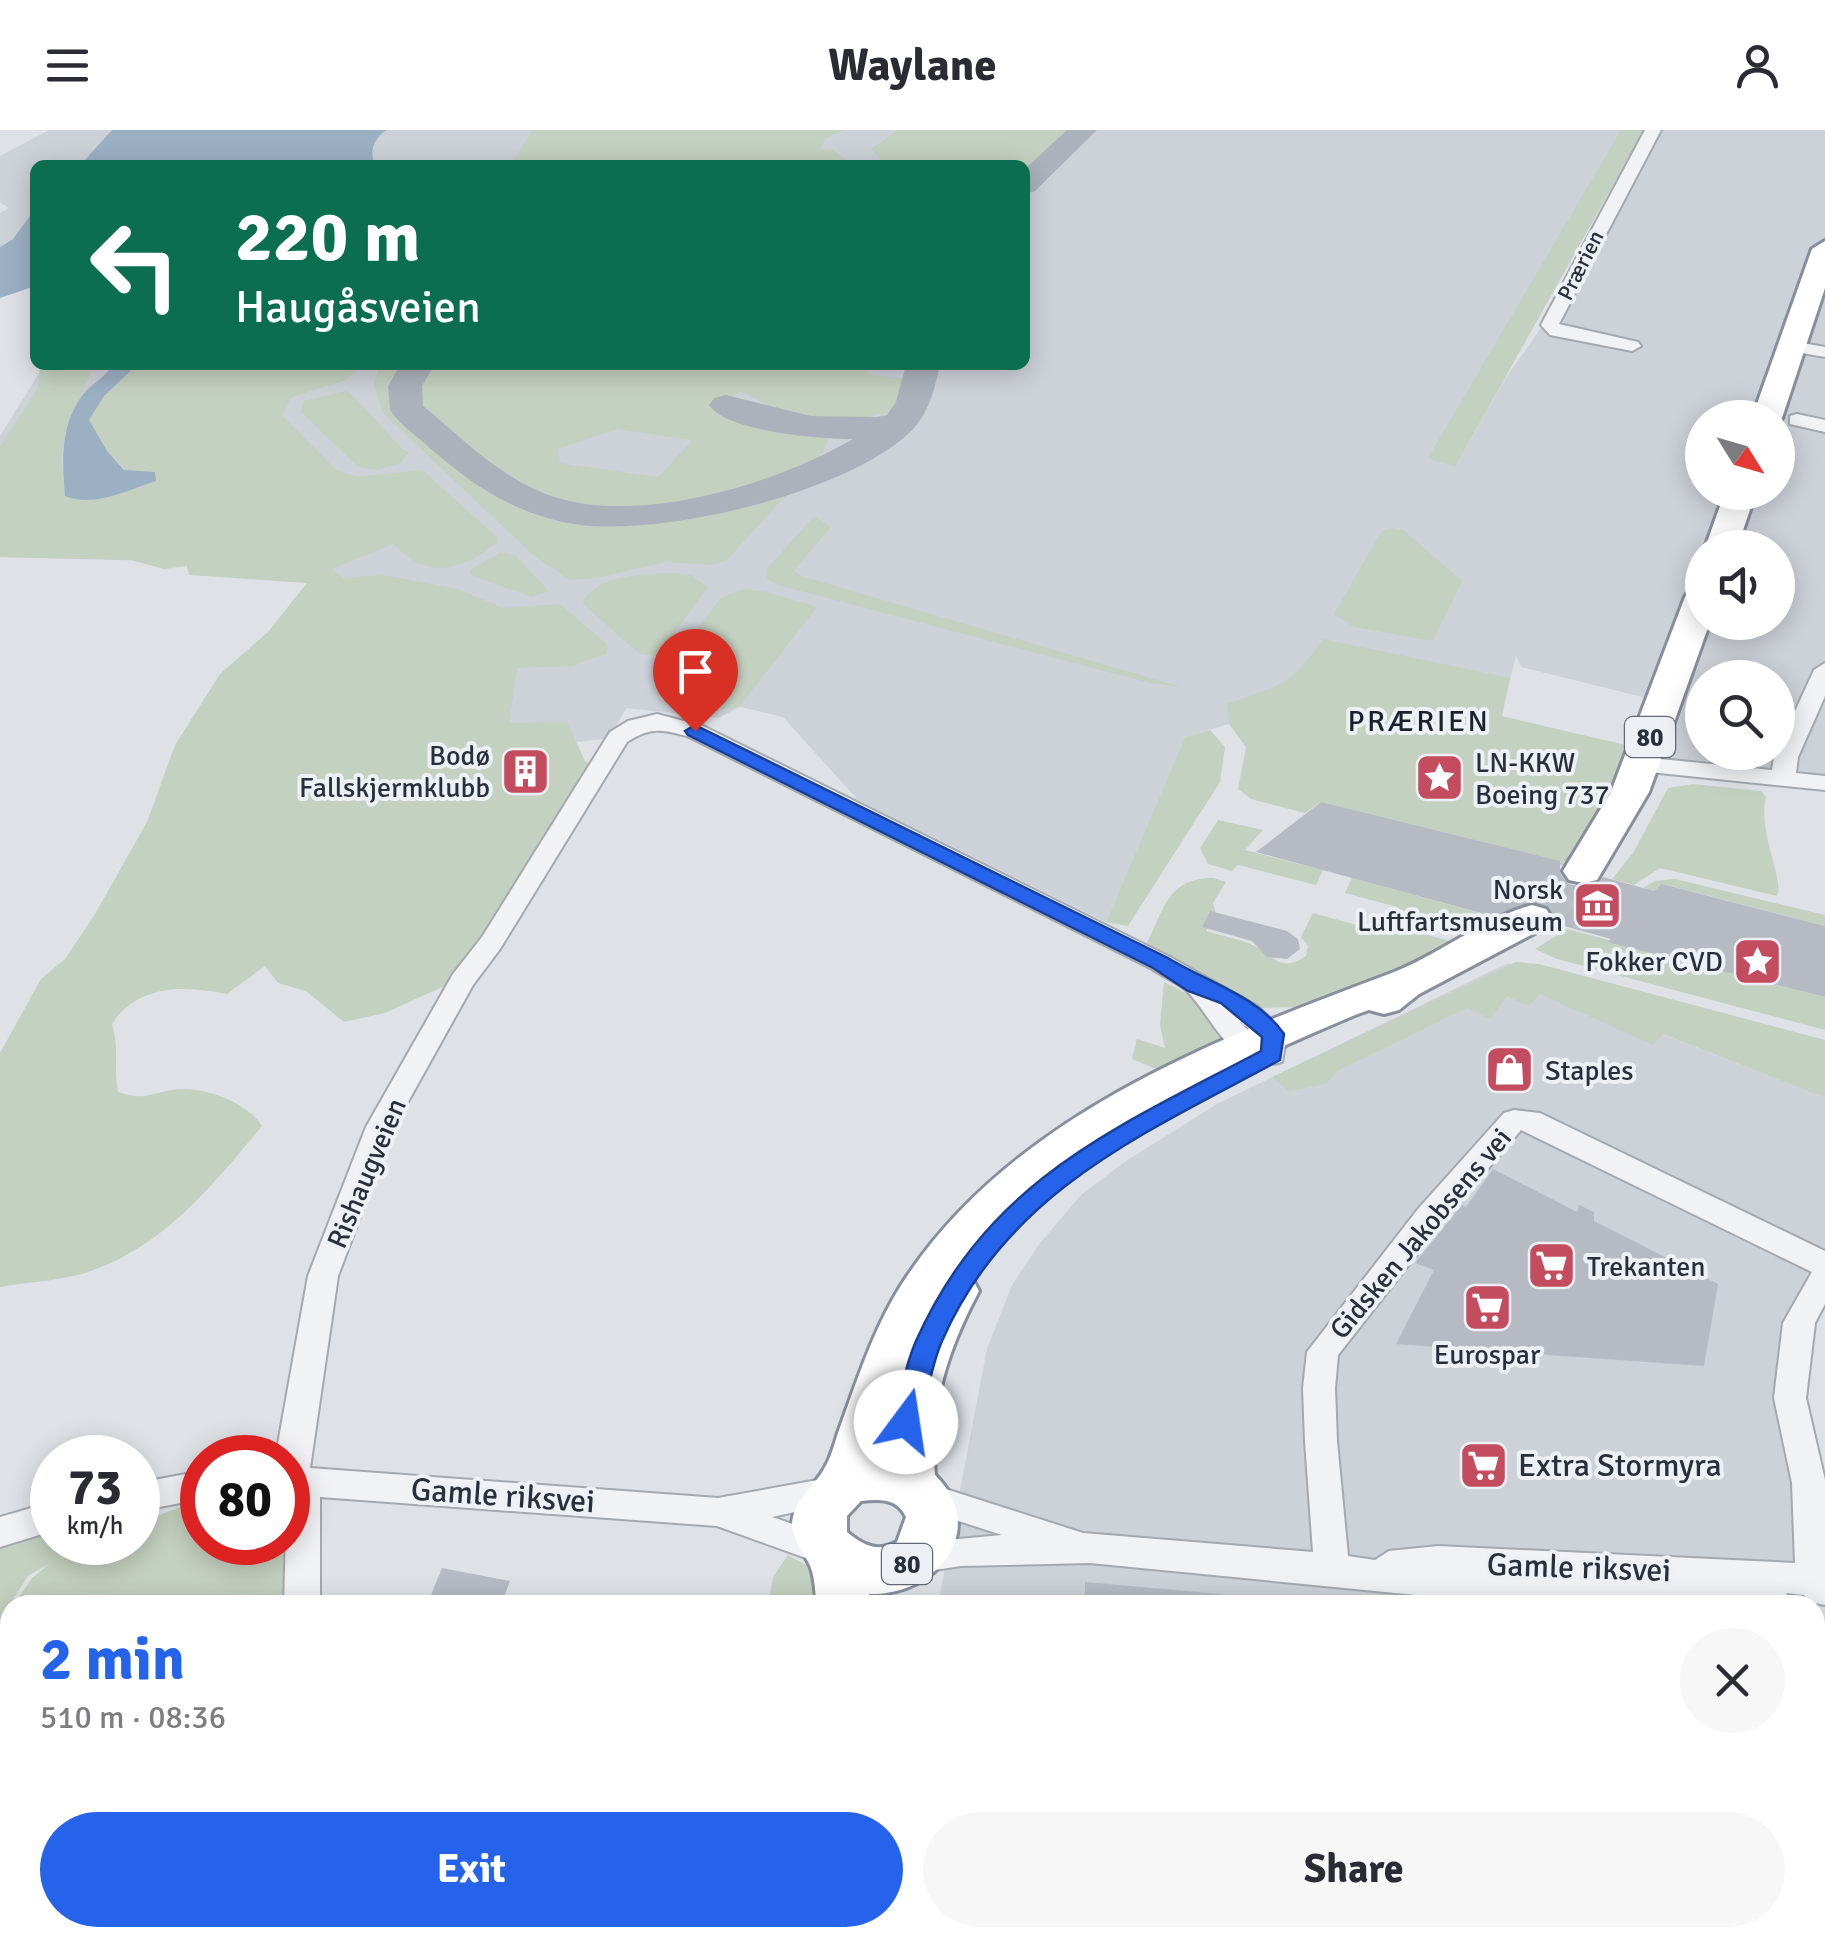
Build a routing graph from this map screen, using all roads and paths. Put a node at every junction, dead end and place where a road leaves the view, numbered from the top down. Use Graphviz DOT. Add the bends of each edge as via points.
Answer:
graph roads {
  1 [pos="1653,130"];
  2 [pos="1825,250"];
  3 [pos="1632,346"];
  4 [pos="1791,346"];
  5 [pos="1825,352"];
  6 [pos="1773,400"];
  7 [pos="1796,420"];
  8 [pos="1825,426"];
  9 [pos="1686,640"];
  10 [pos="1825,670"];
  11 [pos="1640,764"];
  12 [pos="1783,780"];
  13 [pos="1825,783"];
  14 [pos="1584,871"];
  15 [pos="1532,918"];
  16 [pos="1263,1045"];
  17 [pos="1825,1265"];
  18 [pos="1825,1276"];
  19 [pos="295,1435"];
  20 [pos="310,1481"];
  21 [pos="1808,1483"];
  22 [pos="839,1488"];
  23 [pos="915,1490"];
  24 [pos="717,1512"];
  25 [pos="1825,1518"];
  26 [pos="30,1523"];
  27 [pos="0,1532"];
  28 [pos="1090,1548"];
  29 [pos="302,1565"];
  30 [pos="1332,1569"];
  31 [pos="836,1572"];
  32 [pos="904,1576"];
  33 [pos="1821,1594"];
  34 [pos="302,1595"];
  35 [pos="1609,1595"];
  1 -- 3 [label="street, Prærien" via="1550,325"];
  2 -- 4 [label="highway"];
  4 -- 5 [label="street"];
  4 -- 6 [label="highway"];
  7 -- 8 [label="street"];
  9 -- 11 [label="highway, 80"];
  10 -- 12 [label="street" via="1786,756"];
  11 -- 12 [label="street"];
  11 -- 14 [label="highway, 80" via="1619,815"];
  12 -- 13 [label="street"];
  15 -- 16 [label="highway, 80" via="1380,1003"];
  16 -- 19 [label="street, Rishaugveien" via="1161,963 695,731 657,721 636,726 618,736 492,943 462,980 380,1127 323,1276"];
  16 -- 22 [label="highway, 80" via="1162,1086 1108,1118 1043,1166 964,1239 900,1332"];
  16 -- 23 [label="highway, 80" via="1090,1153 991,1239 946,1306 922,1361 906,1422"];
  17 -- 30 [label="street, Gidsken Jakobsens vei" via="1530,1120 1514,1120 1322,1352 1321,1441"];
  18 -- 21 [label="street" via="1799,1323 1790,1398"];
  20 -- 24 [label="street, Gamle riksvei"];
  21 -- 25 [label="street"];
  21 -- 33 [label="street"];
  22 -- 23 [label="highway" via="877,1475"];
  22 -- 24 [label="street, Gamle riksvei"];
  22 -- 31 [label="highway, 80" via="824,1503 819,1524"];
  23 -- 28 [label="street, Gamle riksvei"];
  23 -- 32 [label="highway, 80" via="928,1504 932,1527"];
  24 -- 31 [label="street, Gamle riksvei"];
  26 -- 27 [label="street"];
  28 -- 30 [label="street, Gamle riksvei"];
  28 -- 32 [label="street, Gamle riksvei" via="961,1551"];
  29 -- 34 [label="street, Rishaugveien"];
  30 -- 33 [label="street, Gamle riksvei" via="1438,1561"];
  30 -- 35 [label="street, Gamle riksvei" via="1442,1585"];
  31 -- 32 [label="highway, 80"];
}
